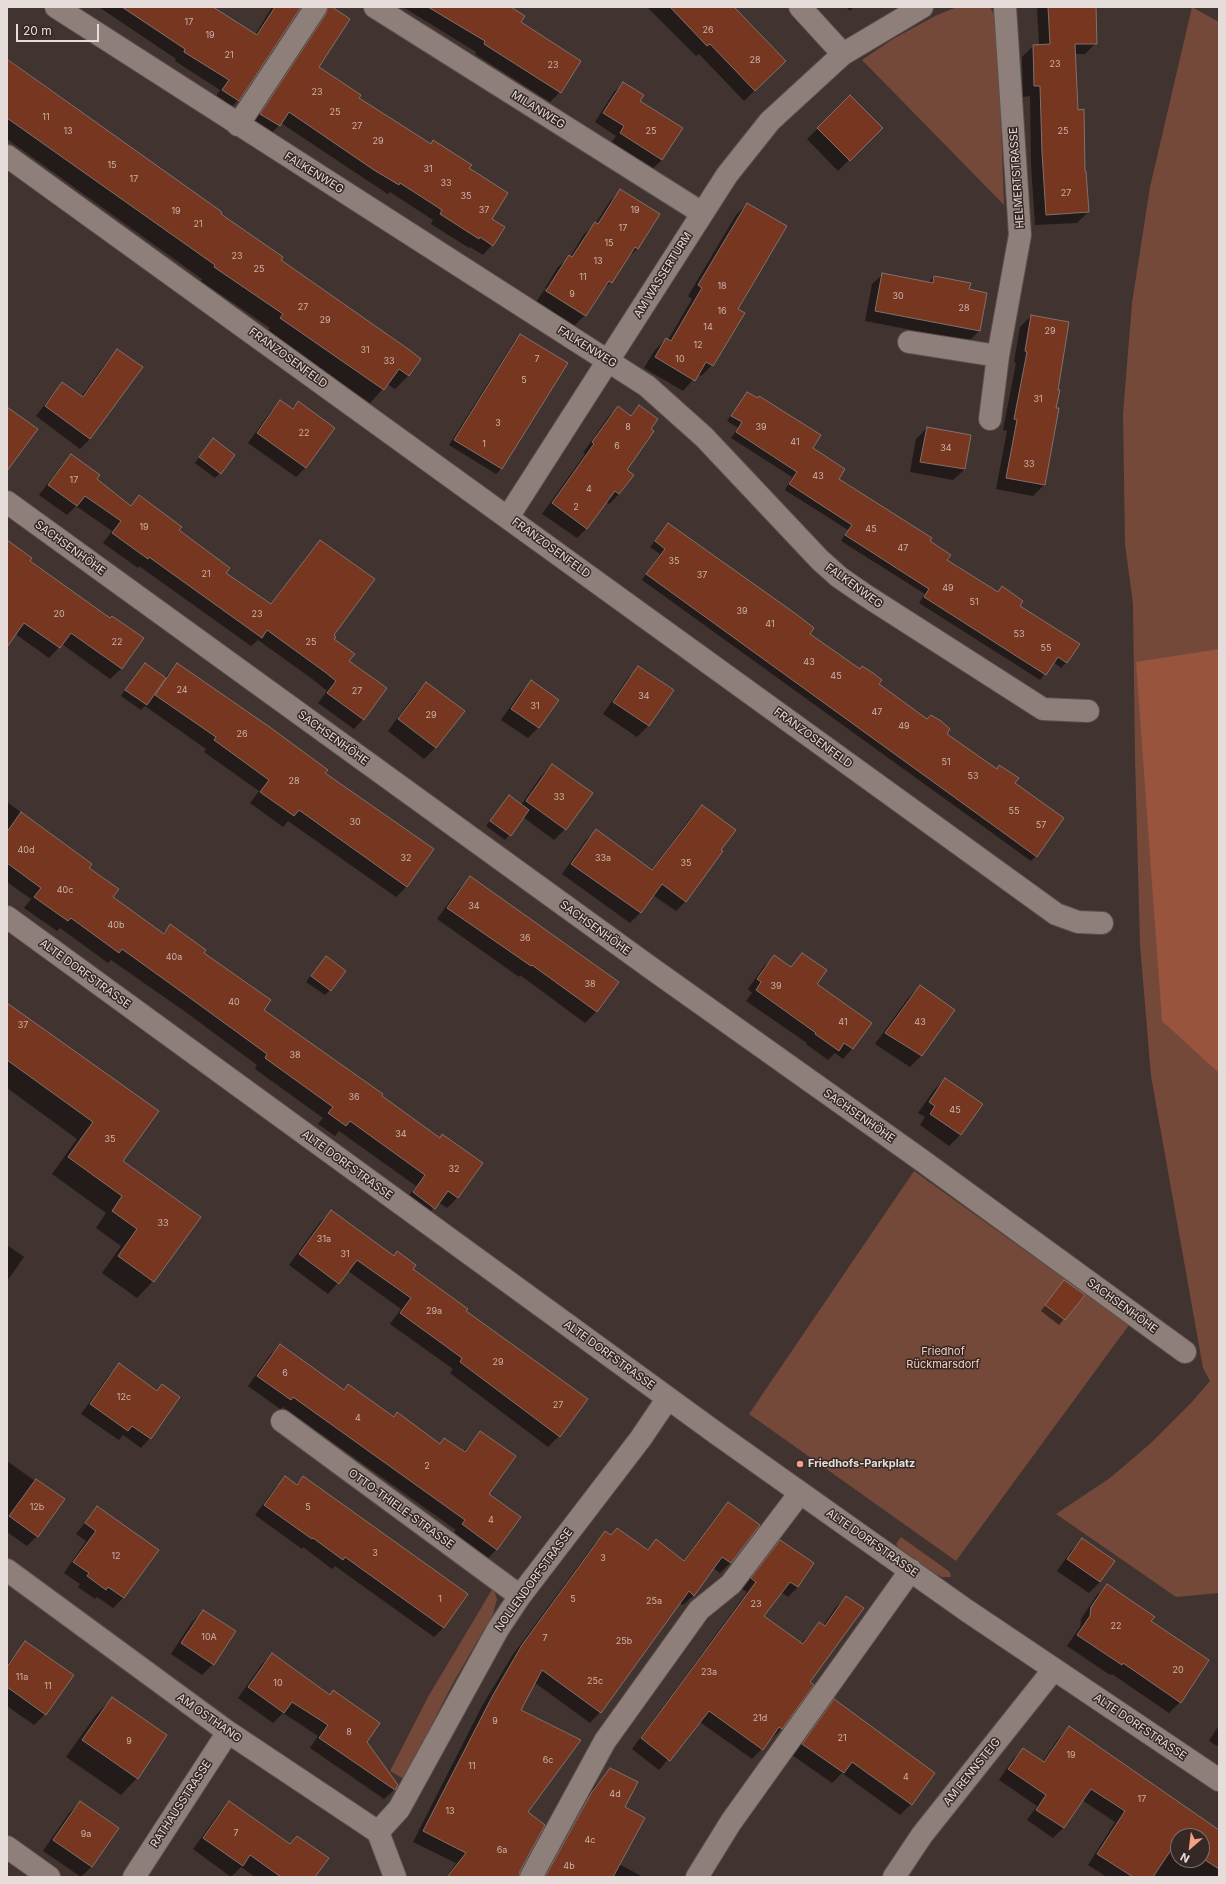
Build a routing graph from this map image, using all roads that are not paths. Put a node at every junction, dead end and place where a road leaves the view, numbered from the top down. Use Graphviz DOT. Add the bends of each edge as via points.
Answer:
graph roads {
  1 [pos="56,7"];
  2 [pos="316,7"];
  3 [pos="375,7"];
  4 [pos="800,7"];
  5 [pos="922,7"];
  6 [pos="1005,7"];
  7 [pos="843,54"];
  8 [pos="238,125"];
  9 [pos="7,156"];
  10 [pos="702,213"];
  11 [pos="909,342"];
  12 [pos="998,356"];
  13 [pos="609,360"];
  14 [pos="990,419"];
  15 [pos="7,502"];
  16 [pos="508,517"];
  17 [pos="1088,711"];
  18 [pos="7,918"];
  19 [pos="1102,923"];
  20 [pos="1185,1352"];
  21 [pos="668,1398"];
  22 [pos="282,1422"];
  23 [pos="800,1492"];
  24 [pos="7,1570"];
  25 [pos="911,1570"];
  26 [pos="520,1596"];
  27 [pos="1054,1669"];
  28 [pos="228,1732"];
  29 [pos="1219,1780"];
  30 [pos="378,1832"];
  31 [pos="7,1847"];
  32 [pos="49,1877"];
  33 [pos="134,1877"];
  34 [pos="395,1877"];
  35 [pos="531,1877"];
  36 [pos="697,1877"];
  37 [pos="894,1877"];
  1 -- 8 [label="street, FALKENWEG"];
  2 -- 8 [label="street"];
  3 -- 10 [label="street, MILANWEG"];
  4 -- 7 [label="street"];
  5 -- 7 [label="street, AM WASSERTURM"];
  6 -- 12 [label="street, HELMERTSTRASSE" via="1020,235"];
  7 -- 10 [label="street, AM WASSERTURM" via="770,121 727,175"];
  8 -- 13 [label="street, FALKENWEG"];
  9 -- 16 [label="street, FRANZOSENFELD"];
  10 -- 13 [label="street, AM WASSERTURM"];
  11 -- 12 [label="street"];
  12 -- 14 [label="street, HELMERTSTRASSE"];
  13 -- 16 [label="street, AM WASSERTURM"];
  13 -- 17 [label="street, FALKENWEG" via="647,386 704,437 775,515 839,577 1043,709"];
  15 -- 20 [label="street, SACHSENHÖHE"];
  16 -- 19 [label="street, FRANZOSENFELD" via="1056,914 1078,922"];
  18 -- 21 [label="street, ALTE DORFSTRASSE"];
  21 -- 23 [label="street, ALTE DORFSTRASSE"];
  21 -- 26 [label="street, NOLLENDORFSTRASSE" via="641,1438"];
  22 -- 26 [label="street, OTTO-THIELE-STRASSE"];
  23 -- 25 [label="street, ALTE DORFSTRASSE"];
  23 -- 35 [label="street" via="731,1584 699,1610 605,1741"];
  24 -- 28 [label="street, AM OSTHANG"];
  25 -- 27 [label="street, ALTE DORFSTRASSE"];
  25 -- 36 [label="street" via="731,1822"];
  26 -- 30 [label="street, NOLLENDORFSTRASSE" via="494,1635 399,1808"];
  27 -- 29 [label="street, ALTE DORFSTRASSE"];
  27 -- 37 [label="street, AM RENNSTEIG" via="922,1835"];
  28 -- 30 [label="street, AM OSTHANG"];
  28 -- 33 [label="street, RATHAUSSTRASSE"];
  30 -- 34 [label="street"];
  31 -- 32 [label="street"];
}
